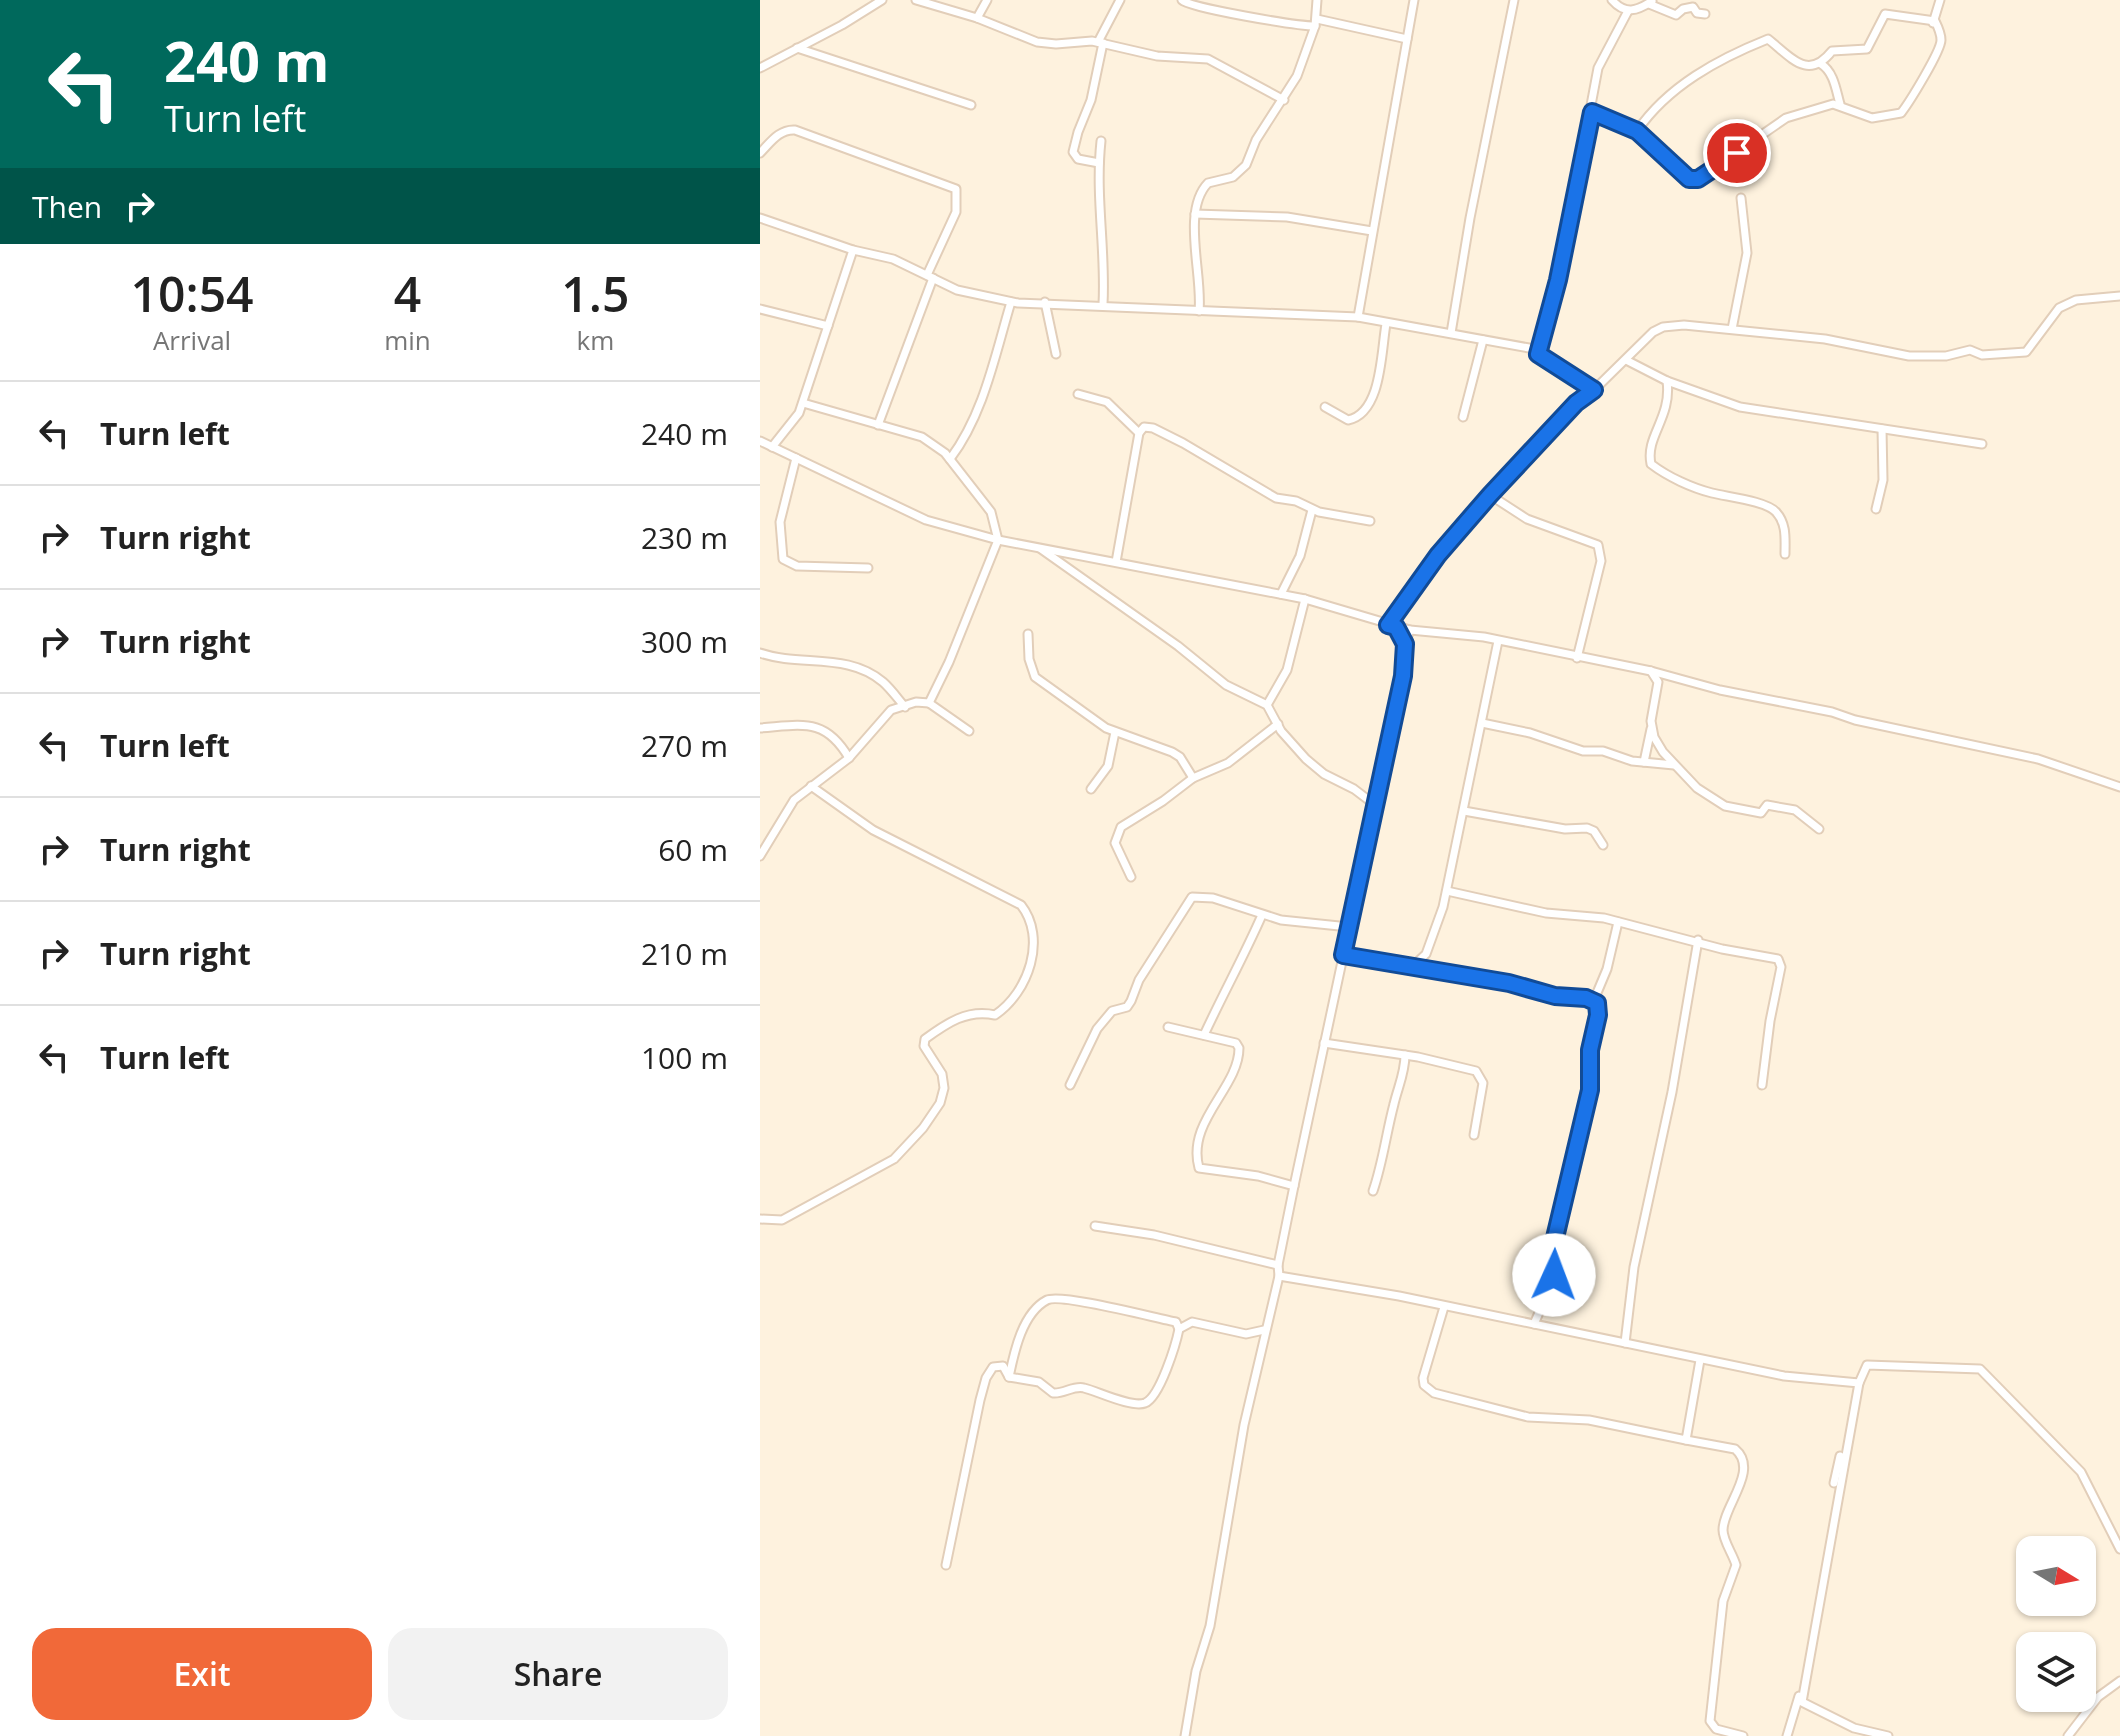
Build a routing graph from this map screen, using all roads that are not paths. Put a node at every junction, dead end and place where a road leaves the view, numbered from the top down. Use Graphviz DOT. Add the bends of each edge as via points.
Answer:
graph roads {
  1 [pos="882,0"];
  2 [pos="916,0"];
  3 [pos="987,0"];
  4 [pos="1120,0"];
  5 [pos="1182,0"];
  6 [pos="1317,0"];
  7 [pos="1414,0"];
  8 [pos="1514,0"];
  9 [pos="1612,0"];
  10 [pos="1940,0"];
  11 [pos="1651,2"];
  12 [pos="1628,11"];
  13 [pos="1705,14"];
  14 [pos="977,18"];
  15 [pos="1316,23"];
  16 [pos="1933,23"];
  17 [pos="1407,39"];
  18 [pos="1100,43"];
  19 [pos="797,48"];
  20 [pos="1821,64"];
  21 [pos="760,68"];
  22 [pos="1284,100"];
  23 [pos="1840,104"];
  24 [pos="971,105"];
  25 [pos="1592,112"];
  26 [pos="1637,131"];
  27 [pos="1101,141"];
  28 [pos="760,153"];
  29 [pos="1099,163"];
  30 [pos="1741,198"];
  31 [pos="1195,214"];
  32 [pos="760,218"];
  33 [pos="1372,231"];
  34 [pos="853,250"];
  35 [pos="930,277"];
  36 [pos="2120,296"];
  37 [pos="1011,302"];
  38 [pos="1045,302"];
  39 [pos="1103,304"];
  40 [pos="760,309"];
  41 [pos="1199,311"];
  42 [pos="1358,317"];
  43 [pos="1386,324"];
  44 [pos="828,326"];
  45 [pos="1732,329"];
  46 [pos="1451,333"];
  47 [pos="1483,340"];
  48 [pos="1056,354"];
  49 [pos="1538,354"];
  50 [pos="1626,360"];
  51 [pos="1667,381"];
  52 [pos="1594,390"];
  53 [pos="1078,394"];
  54 [pos="803,403"];
  55 [pos="1325,407"];
  56 [pos="1463,417"];
  57 [pos="878,425"];
  58 [pos="1882,429"];
  59 [pos="1139,433"];
  60 [pos="760,441"];
  61 [pos="1982,444"];
  62 [pos="772,447"];
  63 [pos="796,458"];
  64 [pos="950,459"];
  65 [pos="1490,495"];
  66 [pos="1876,509"];
  67 [pos="1312,510"];
  68 [pos="1370,521"];
  69 [pos="998,540"];
  70 [pos="1039,547"];
  71 [pos="1785,554"];
  72 [pos="1116,562"];
  73 [pos="868,568"];
  74 [pos="1281,594"];
  75 [pos="1305,599"];
  76 [pos="1392,626"];
  77 [pos="1410,630"];
  78 [pos="1028,634"];
  79 [pos="1498,641"];
  80 [pos="1405,644"];
  81 [pos="760,653"];
  82 [pos="1577,658"];
  83 [pos="1651,671"];
  84 [pos="929,703"];
  85 [pos="1267,705"];
  86 [pos="905,707"];
  87 [pos="1482,723"];
  88 [pos="1278,724"];
  89 [pos="760,728"];
  90 [pos="1651,728"];
  91 [pos="969,731"];
  92 [pos="1115,732"];
  93 [pos="849,758"];
  94 [pos="1644,762"];
  95 [pos="1674,765"];
  96 [pos="1193,778"];
  97 [pos="811,786"];
  98 [pos="2120,787"];
  99 [pos="1091,789"];
  100 [pos="1375,805"];
  101 [pos="1464,811"];
  102 [pos="1819,829"];
  103 [pos="1603,845"];
  104 [pos="760,856"];
  105 [pos="1131,877"];
  106 [pos="1447,891"];
  107 [pos="1262,915"];
  108 [pos="1618,922"];
  109 [pos="1349,927"];
  110 [pos="1698,940"];
  111 [pos="1426,954"];
  112 [pos="1343,955"];
  113 [pos="1412,967"];
  114 [pos="1433,971"];
  115 [pos="1594,1000"];
  116 [pos="1168,1027"];
  117 [pos="1204,1035"];
  118 [pos="1324,1043"];
  119 [pos="1405,1055"];
  120 [pos="1070,1085"];
  121 [pos="1762,1085"];
  122 [pos="1474,1135"];
  123 [pos="1294,1186"];
  124 [pos="1373,1191"];
  125 [pos="760,1219"];
  126 [pos="1095,1226"];
  127 [pos="1278,1265"];
  128 [pos="1279,1276"];
  129 [pos="1444,1307"];
  130 [pos="1534,1324"];
  131 [pos="1179,1329"];
  132 [pos="1264,1330"];
  133 [pos="1625,1343"];
  134 [pos="1700,1360"];
  135 [pos="1009,1377"];
  136 [pos="1859,1383"];
  137 [pos="1686,1440"];
  138 [pos="2120,1549"];
  139 [pos="946,1565"];
  140 [pos="2120,1681"];
  141 [pos="1185,1736"];
  142 [pos="1743,1736"];
  143 [pos="1787,1736"];
  144 [pos="1888,1736"];
  145 [pos="2068,1736"];
  1 -- 19 [label="street"];
  2 -- 14 [label="street"];
  3 -- 14 [label="street"];
  4 -- 18 [label="street"];
  5 -- 15 [label="street" via="1195,8 1287,25"];
  6 -- 15 [label="street"];
  7 -- 17 [label="street"];
  8 -- 46 [label="street"];
  9 -- 12 [label="street"];
  10 -- 16 [label="street"];
  11 -- 12 [label="street"];
  11 -- 13 [label="street" via="1676,15 1693,7"];
  12 -- 25 [label="street" via="1598,68"];
  14 -- 18 [label="street" via="1037,42"];
  15 -- 17 [label="street"];
  15 -- 22 [label="street"];
  16 -- 20 [label="street" via="1885,14 1867,49 1832,51"];
  16 -- 23 [label="street" via="1941,34 1939,50 1901,113 1872,118"];
  17 -- 33 [label="street"];
  18 -- 22 [label="street" via="1157,56 1208,59"];
  18 -- 29 [label="street" via="1094,92 1073,152 1078,159"];
  19 -- 21 [label="street"];
  19 -- 24 [label="street"];
  20 -- 23 [label="street" via="1833,79"];
  20 -- 26 [label="street" via="1799,64 1768,39 1715,63 1669,93"];
  22 -- 31 [label="street" via="1246,165 1233,177 1208,183"];
  23 -- 26 [label="street" via="1777,122 1698,179 1684,178"];
  25 -- 26 [label="street"];
  25 -- 49 [label="street"];
  27 -- 29 [label="street"];
  28 -- 35 [label="street" via="778,135 795,130 956,189 956,212"];
  29 -- 39 [label="street"];
  30 -- 45 [label="street" via="1747,253"];
  31 -- 33 [label="street" via="1287,217"];
  31 -- 41 [label="street"];
  32 -- 34 [label="street"];
  33 -- 42 [label="street"];
  34 -- 35 [label="street" via="893,259"];
  34 -- 44 [label="street"];
  35 -- 37 [label="street" via="957,290"];
  35 -- 57 [label="street"];
  36 -- 45 [label="street" via="2076,300 2059,308 2026,352 2010,354 1970,350 1909,356 1825,339"];
  37 -- 38 [label="street"];
  37 -- 64 [label="street" via="967,437"];
  38 -- 39 [label="street"];
  38 -- 48 [label="street"];
  39 -- 41 [label="street"];
  40 -- 44 [label="street"];
  41 -- 42 [label="street"];
  42 -- 43 [label="street"];
  43 -- 46 [label="street"];
  43 -- 55 [label="street" via="1367,409 1348,420"];
  44 -- 54 [label="street"];
  45 -- 50 [label="street" via="1663,327"];
  46 -- 47 [label="street"];
  47 -- 49 [label="street"];
  47 -- 56 [label="street"];
  49 -- 52 [label="street"];
  50 -- 51 [label="street"];
  50 -- 52 [label="street"];
  51 -- 58 [label="street" via="1740,407"];
  51 -- 71 [label="street" via="1669,401 1652,442 1651,464 1710,493 1773,509 1783,523"];
  52 -- 65 [label="street"];
  53 -- 59 [label="street" via="1107,402"];
  54 -- 57 [label="street"];
  54 -- 62 [label="street"];
  57 -- 64 [label="street" via="922,437"];
  58 -- 61 [label="street"];
  58 -- 66 [label="street" via="1883,480"];
  59 -- 67 [label="street" via="1153,428 1272,496"];
  59 -- 72 [label="street"];
  60 -- 62 [label="street"];
  62 -- 63 [label="street"];
  63 -- 69 [label="street" via="926,520"];
  63 -- 73 [label="street" via="780,522 783,559 797,566"];
  64 -- 69 [label="street" via="991,512"];
  65 -- 76 [label="street" via="1438,555"];
  65 -- 82 [label="street" via="1527,519 1598,545 1601,561"];
  67 -- 68 [label="street"];
  67 -- 74 [label="street" via="1300,556"];
  69 -- 70 [label="street"];
  69 -- 84 [label="street"];
  70 -- 72 [label="street"];
  70 -- 85 [label="street" via="1226,685"];
  72 -- 74 [label="street"];
  74 -- 75 [label="street"];
  75 -- 76 [label="street"];
  75 -- 85 [label="street" via="1287,670"];
  76 -- 77 [label="street"];
  76 -- 80 [label="street"];
  77 -- 79 [label="street"];
  77 -- 80 [label="street"];
  78 -- 92 [label="street" via="1035,677"];
  79 -- 82 [label="street"];
  79 -- 87 [label="street"];
  80 -- 100 [label="street"];
  81 -- 86 [label="street" via="852,664 883,682"];
  82 -- 83 [label="street"];
  83 -- 90 [label="street" via="1658,682"];
  83 -- 98 [label="street" via="2038,759"];
  84 -- 86 [label="street"];
  84 -- 91 [label="street"];
  85 -- 88 [label="street"];
  86 -- 93 [label="street" via="891,710"];
  87 -- 94 [label="street"];
  87 -- 101 [label="street"];
  88 -- 96 [label="street" via="1228,763"];
  88 -- 100 [label="street" via="1324,774"];
  89 -- 93 [label="street" via="814,726 835,737"];
  90 -- 94 [label="street"];
  90 -- 95 [label="street"];
  92 -- 96 [label="street" via="1172,752"];
  92 -- 99 [label="street" via="1108,766"];
  93 -- 97 [label="street"];
  94 -- 95 [label="street"];
  95 -- 102 [label="street" via="1725,806 1761,813 1767,805 1795,810"];
  96 -- 105 [label="street" via="1121,827 1115,843"];
  97 -- 104 [label="street" via="784,813"];
  97 -- 125 [label="street" via="873,830 1021,905 1032,919 1032,959 1024,982 1001,1011 954,1018 925,1039 944,1088 940,1103 903,1153 782,1220"];
  100 -- 109 [label="street"];
  101 -- 103 [label="street" via="1565,829 1587,828"];
  101 -- 106 [label="street"];
  106 -- 108 [label="street"];
  106 -- 111 [label="street"];
  107 -- 109 [label="street"];
  107 -- 117 [label="street"];
  107 -- 120 [label="street" via="1213,898 1192,897 1127,1007 1108,1014 1097,1029"];
  108 -- 110 [label="street"];
  108 -- 115 [label="street"];
  109 -- 112 [label="street"];
  110 -- 121 [label="street" via="1781,962"];
  110 -- 133 [label="street" via="1634,1267"];
  111 -- 113 [label="street"];
  111 -- 114 [label="street"];
  112 -- 113 [label="street"];
  112 -- 118 [label="street"];
  113 -- 114 [label="street"];
  114 -- 115 [label="street"];
  115 -- 130 [label="street" via="1598,1015 1590,1050 1590,1090 1553,1246 1553,1281"];
  116 -- 117 [label="street"];
  117 -- 123 [label="street" via="1236,1043 1239,1056 1204,1124 1199,1168"];
  118 -- 119 [label="street"];
  118 -- 123 [label="street"];
  119 -- 122 [label="street" via="1479,1073 1483,1083"];
  119 -- 124 [label="street"];
  123 -- 127 [label="street"];
  126 -- 127 [label="street"];
  127 -- 128 [label="street"];
  128 -- 129 [label="street"];
  128 -- 132 [label="street"];
  129 -- 130 [label="street"];
  129 -- 137 [label="street" via="1423,1378 1428,1390 1528,1417 1589,1420"];
  130 -- 133 [label="street"];
  131 -- 132 [label="street" via="1192,1322 1246,1334"];
  131 -- 135 [label="street" via="1169,1367 1146,1402 1109,1398 1082,1387 1053,1393 1039,1382"];
  131 -- 135 [label="street" via="1176,1322 1052,1298 1028,1321"];
  132 -- 141 [label="street"];
  133 -- 134 [label="street"];
  134 -- 136 [label="street"];
  134 -- 137 [label="street"];
  135 -- 139 [label="street" via="998,1366 986,1378"];
  136 -- 138 [label="street" via="1867,1365 1980,1369 2081,1472"];
  136 -- 143 [label="street" via="1837,1465 1798,1699"];
  136 -- 144 [label="street" via="1802,1702 1854,1728"];
  137 -- 142 [label="street" via="1735,1449 1742,1459 1743,1475 1723,1526 1736,1565 1723,1601 1710,1721 1716,1729"];
  140 -- 145 [label="street" via="2098,1697"];
}
